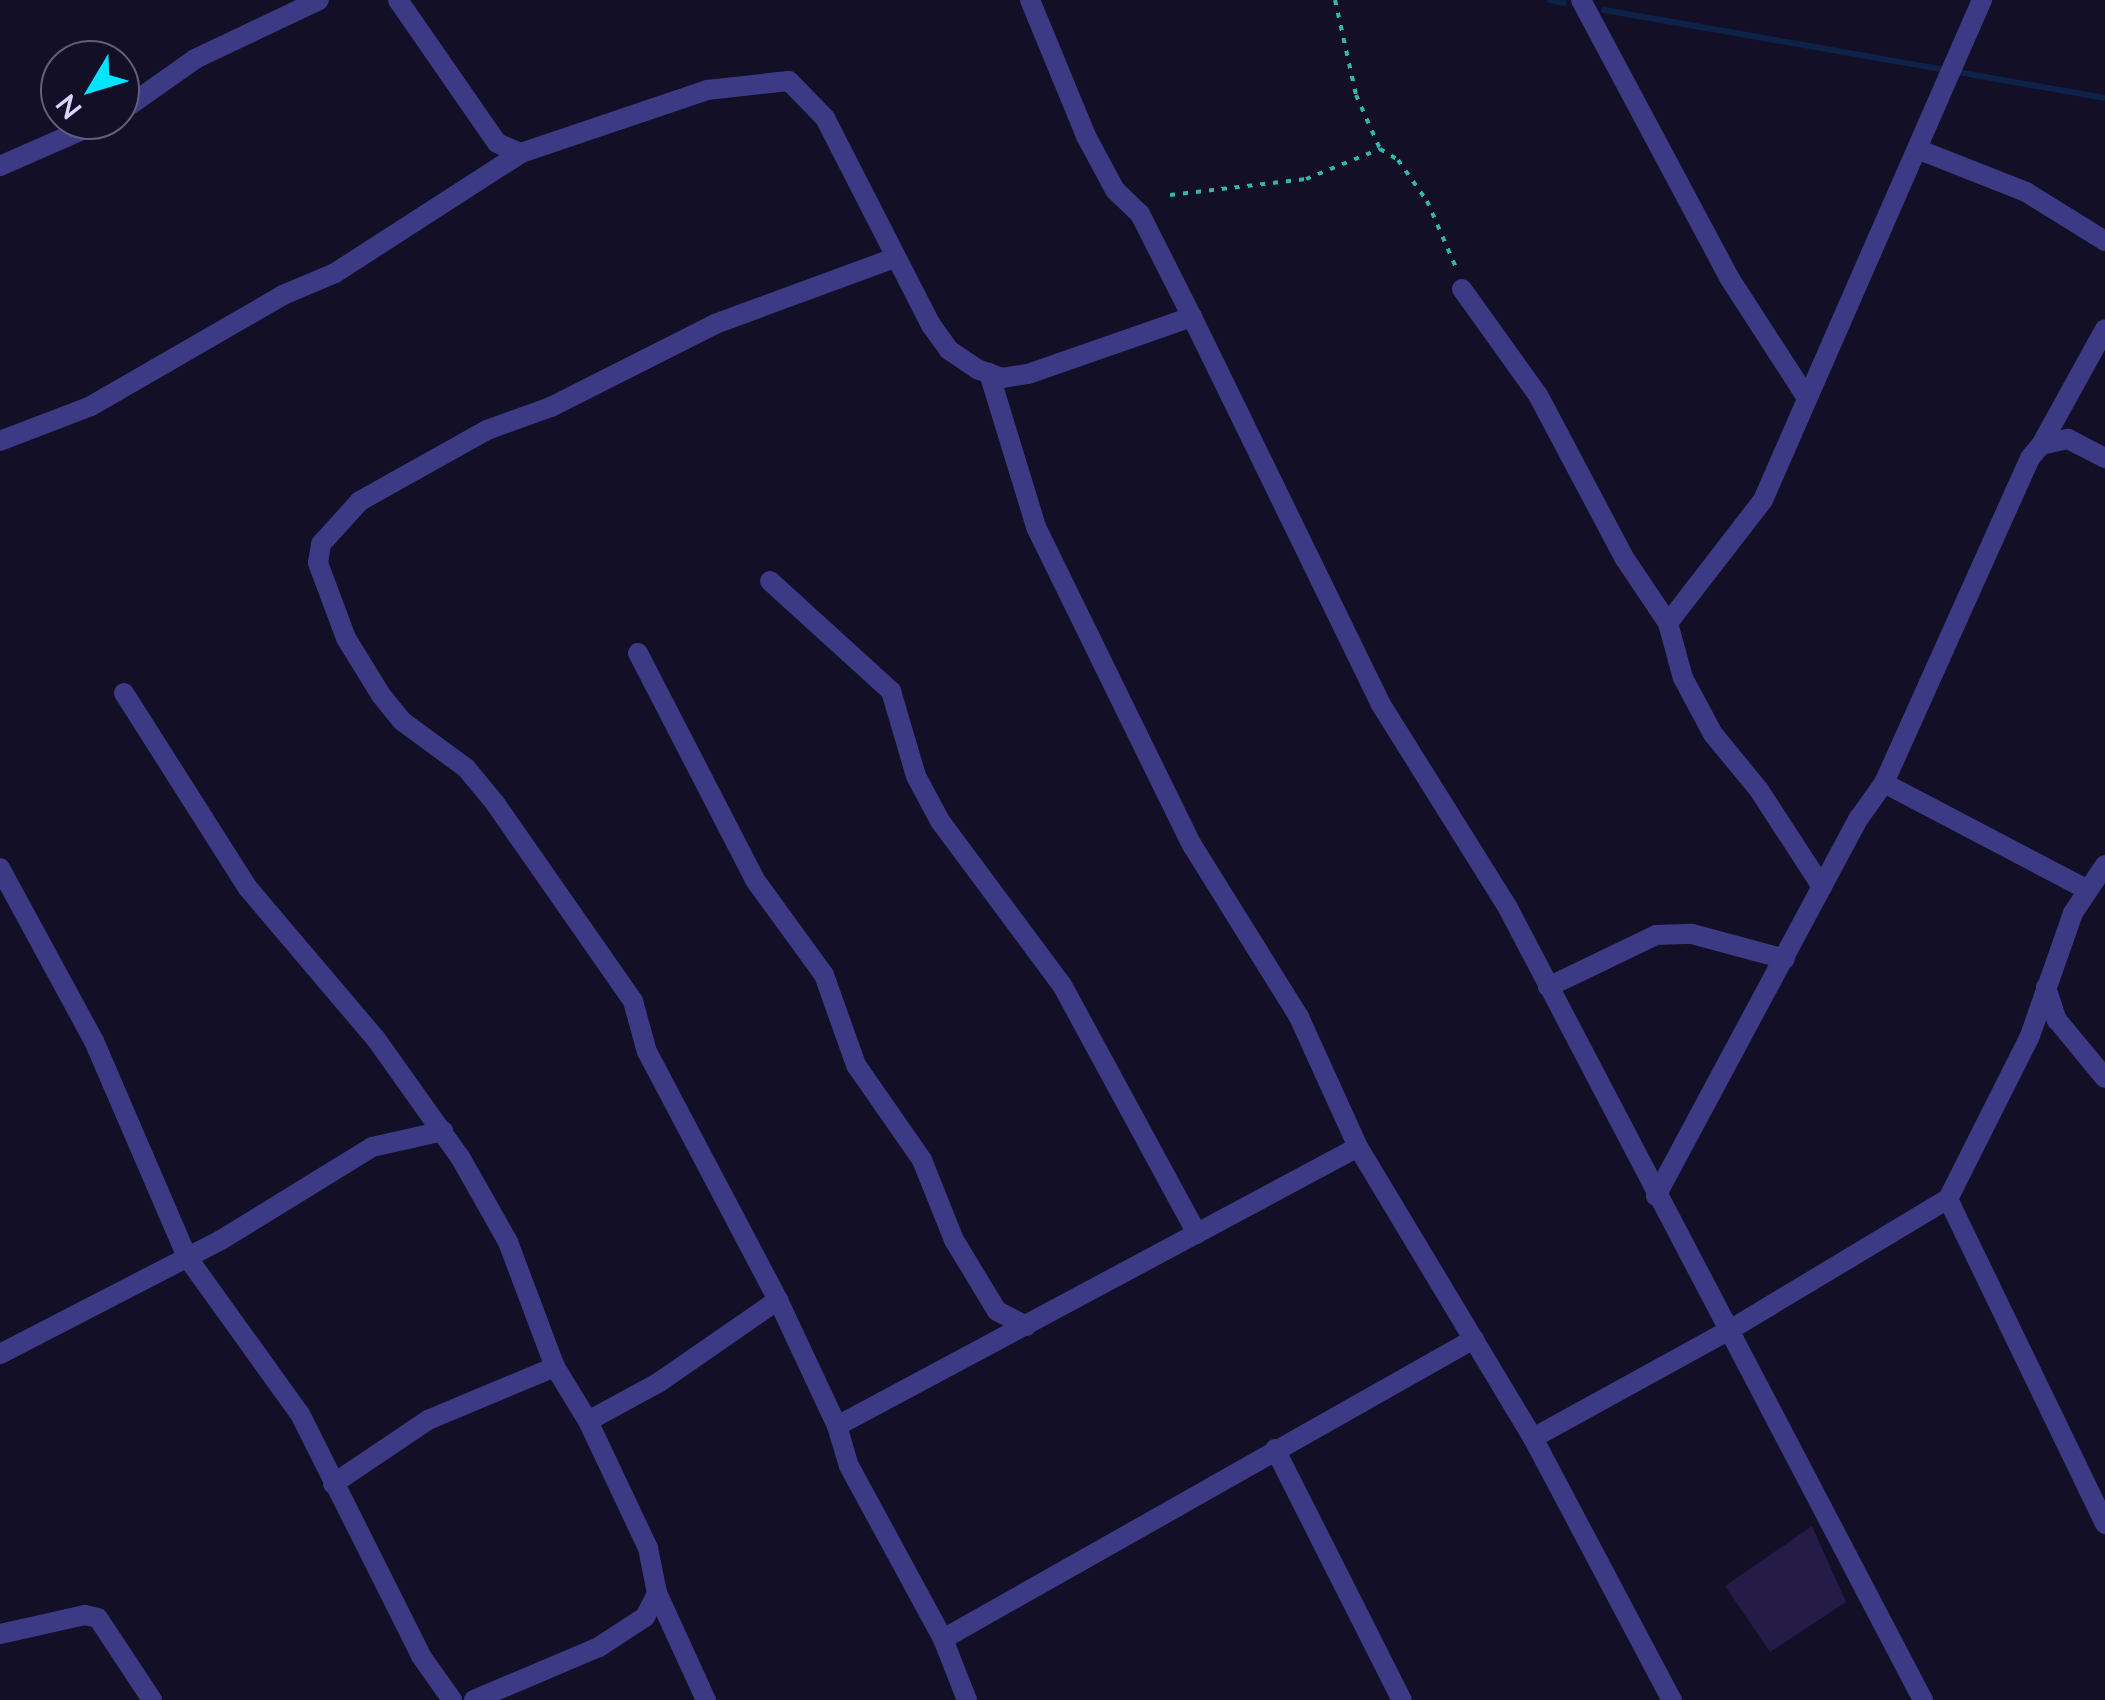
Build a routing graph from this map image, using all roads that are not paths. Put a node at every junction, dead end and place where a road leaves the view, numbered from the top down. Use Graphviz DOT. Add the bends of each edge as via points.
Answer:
graph roads {
  1 [pos="319,0"];
  2 [pos="398,0"];
  3 [pos="1030,0"];
  4 [pos="1581,0"];
  5 [pos="1982,0"];
  6 [pos="140,98"];
  7 [pos="60,140"];
  8 [pos="1917,149"];
  9 [pos="521,153"];
  10 [pos="0,166"];
  11 [pos="2105,241"];
  12 [pos="894,258"];
  13 [pos="1465,293"];
  14 [pos="1192,317"];
  15 [pos="2105,328"];
  16 [pos="989,374"];
  17 [pos="1807,398"];
  18 [pos="0,441"];
  19 [pos="2041,444"];
  20 [pos="2105,458"];
  21 [pos="770,581"];
  22 [pos="1668,623"];
  23 [pos="638,653"];
  24 [pos="124,693"];
  25 [pos="1884,783"];
  26 [pos="2105,865"];
  27 [pos="3,879"];
  28 [pos="1822,887"];
  29 [pos="2088,890"];
  30 [pos="1785,959"];
  31 [pos="1548,987"];
  32 [pos="2046,987"];
  33 [pos="2105,1078"];
  34 [pos="443,1131"];
  35 [pos="1358,1148"];
  36 [pos="1656,1196"];
  37 [pos="1948,1199"];
  38 [pos="1197,1234"];
  39 [pos="187,1257"];
  40 [pos="778,1300"];
  41 [pos="1026,1326"];
  42 [pos="1728,1331"];
  43 [pos="1474,1339"];
  44 [pos="0,1354"];
  45 [pos="554,1366"];
  46 [pos="588,1421"];
  47 [pos="836,1426"];
  48 [pos="1532,1438"];
  49 [pos="1275,1449"];
  50 [pos="333,1484"];
  51 [pos="2105,1524"];
  52 [pos="657,1594"];
  53 [pos="0,1634"];
  54 [pos="943,1639"];
  55 [pos="152,1700"];
  56 [pos="452,1700"];
  57 [pos="474,1700"];
  58 [pos="706,1700"];
  59 [pos="968,1700"];
  60 [pos="1402,1700"];
  61 [pos="1672,1700"];
  62 [pos="1923,1700"];
  1 -- 6 [label="street" via="195,59"];
  2 -- 9 [label="street" via="497,143"];
  3 -- 14 [label="street" via="1086,136 1115,190 1140,214"];
  4 -- 17 [label="street" via="1730,280"];
  5 -- 8 [label="street"];
  7 -- 10 [label="street"];
  8 -- 11 [label="street" via="2026,192"];
  8 -- 17 [label="street"];
  9 -- 12 [label="street" via="707,90 789,81 824,118"];
  9 -- 18 [label="street" via="366,256 283,295 91,406"];
  12 -- 16 [label="street" via="948,350"];
  12 -- 40 [label="street" via="715,324 487,430 360,501 320,544 318,563 346,638 381,694 402,721 466,768 606,958 642,1022 647,1052"];
  13 -- 22 [label="street" via="1538,394 1625,559"];
  14 -- 16 [label="street" via="1028,374"];
  14 -- 31 [label="street" via="1380,703 1508,908"];
  15 -- 19 [label="street"];
  16 -- 35 [label="street" via="1036,526 1192,844 1299,1017"];
  17 -- 22 [label="street" via="1763,500"];
  19 -- 20 [label="street" via="2068,440"];
  19 -- 25 [label="street"];
  21 -- 38 [label="street" via="891,692 916,776 940,821 1062,985"];
  22 -- 28 [label="street" via="1682,678 1713,734"];
  23 -- 41 [label="street" via="755,880 824,975 856,1066 922,1160 962,1254 997,1311"];
  24 -- 34 [label="street" via="247,887 376,1039"];
  25 -- 28 [label="street"];
  25 -- 29 [label="street"];
  26 -- 29 [label="street"];
  27 -- 39 [label="street" via="94,1041"];
  28 -- 30 [label="street"];
  29 -- 32 [label="street" via="2072,913"];
  30 -- 31 [label="street" via="1692,934 1656,935"];
  30 -- 36 [label="street"];
  31 -- 36 [label="street"];
  32 -- 33 [label="street" via="2057,1020"];
  32 -- 37 [label="street" via="1985,1136"];
  34 -- 39 [label="street" via="372,1147"];
  34 -- 45 [label="street" via="508,1242"];
  35 -- 38 [label="street"];
  35 -- 43 [label="street"];
  36 -- 42 [label="street"];
  37 -- 42 [label="street"];
  37 -- 51 [label="street"];
  38 -- 41 [label="street"];
  39 -- 44 [label="street"];
  39 -- 50 [label="street" via="300,1414"];
  40 -- 46 [label="street" via="658,1383"];
  40 -- 47 [label="street"];
  41 -- 47 [label="street"];
  42 -- 48 [label="street"];
  42 -- 62 [label="street"];
  43 -- 48 [label="street"];
  43 -- 49 [label="street"];
  45 -- 46 [label="street"];
  45 -- 50 [label="street" via="428,1420"];
  46 -- 52 [label="street" via="648,1548"];
  47 -- 54 [label="street" via="849,1466"];
  48 -- 61 [label="street"];
  49 -- 54 [label="street"];
  49 -- 60 [label="street"];
  50 -- 56 [label="street" via="421,1656"];
  52 -- 57 [label="street" via="645,1616 599,1647"];
  52 -- 58 [label="street"];
  53 -- 55 [label="street" via="98,1618"];
  54 -- 59 [label="street"];
}
